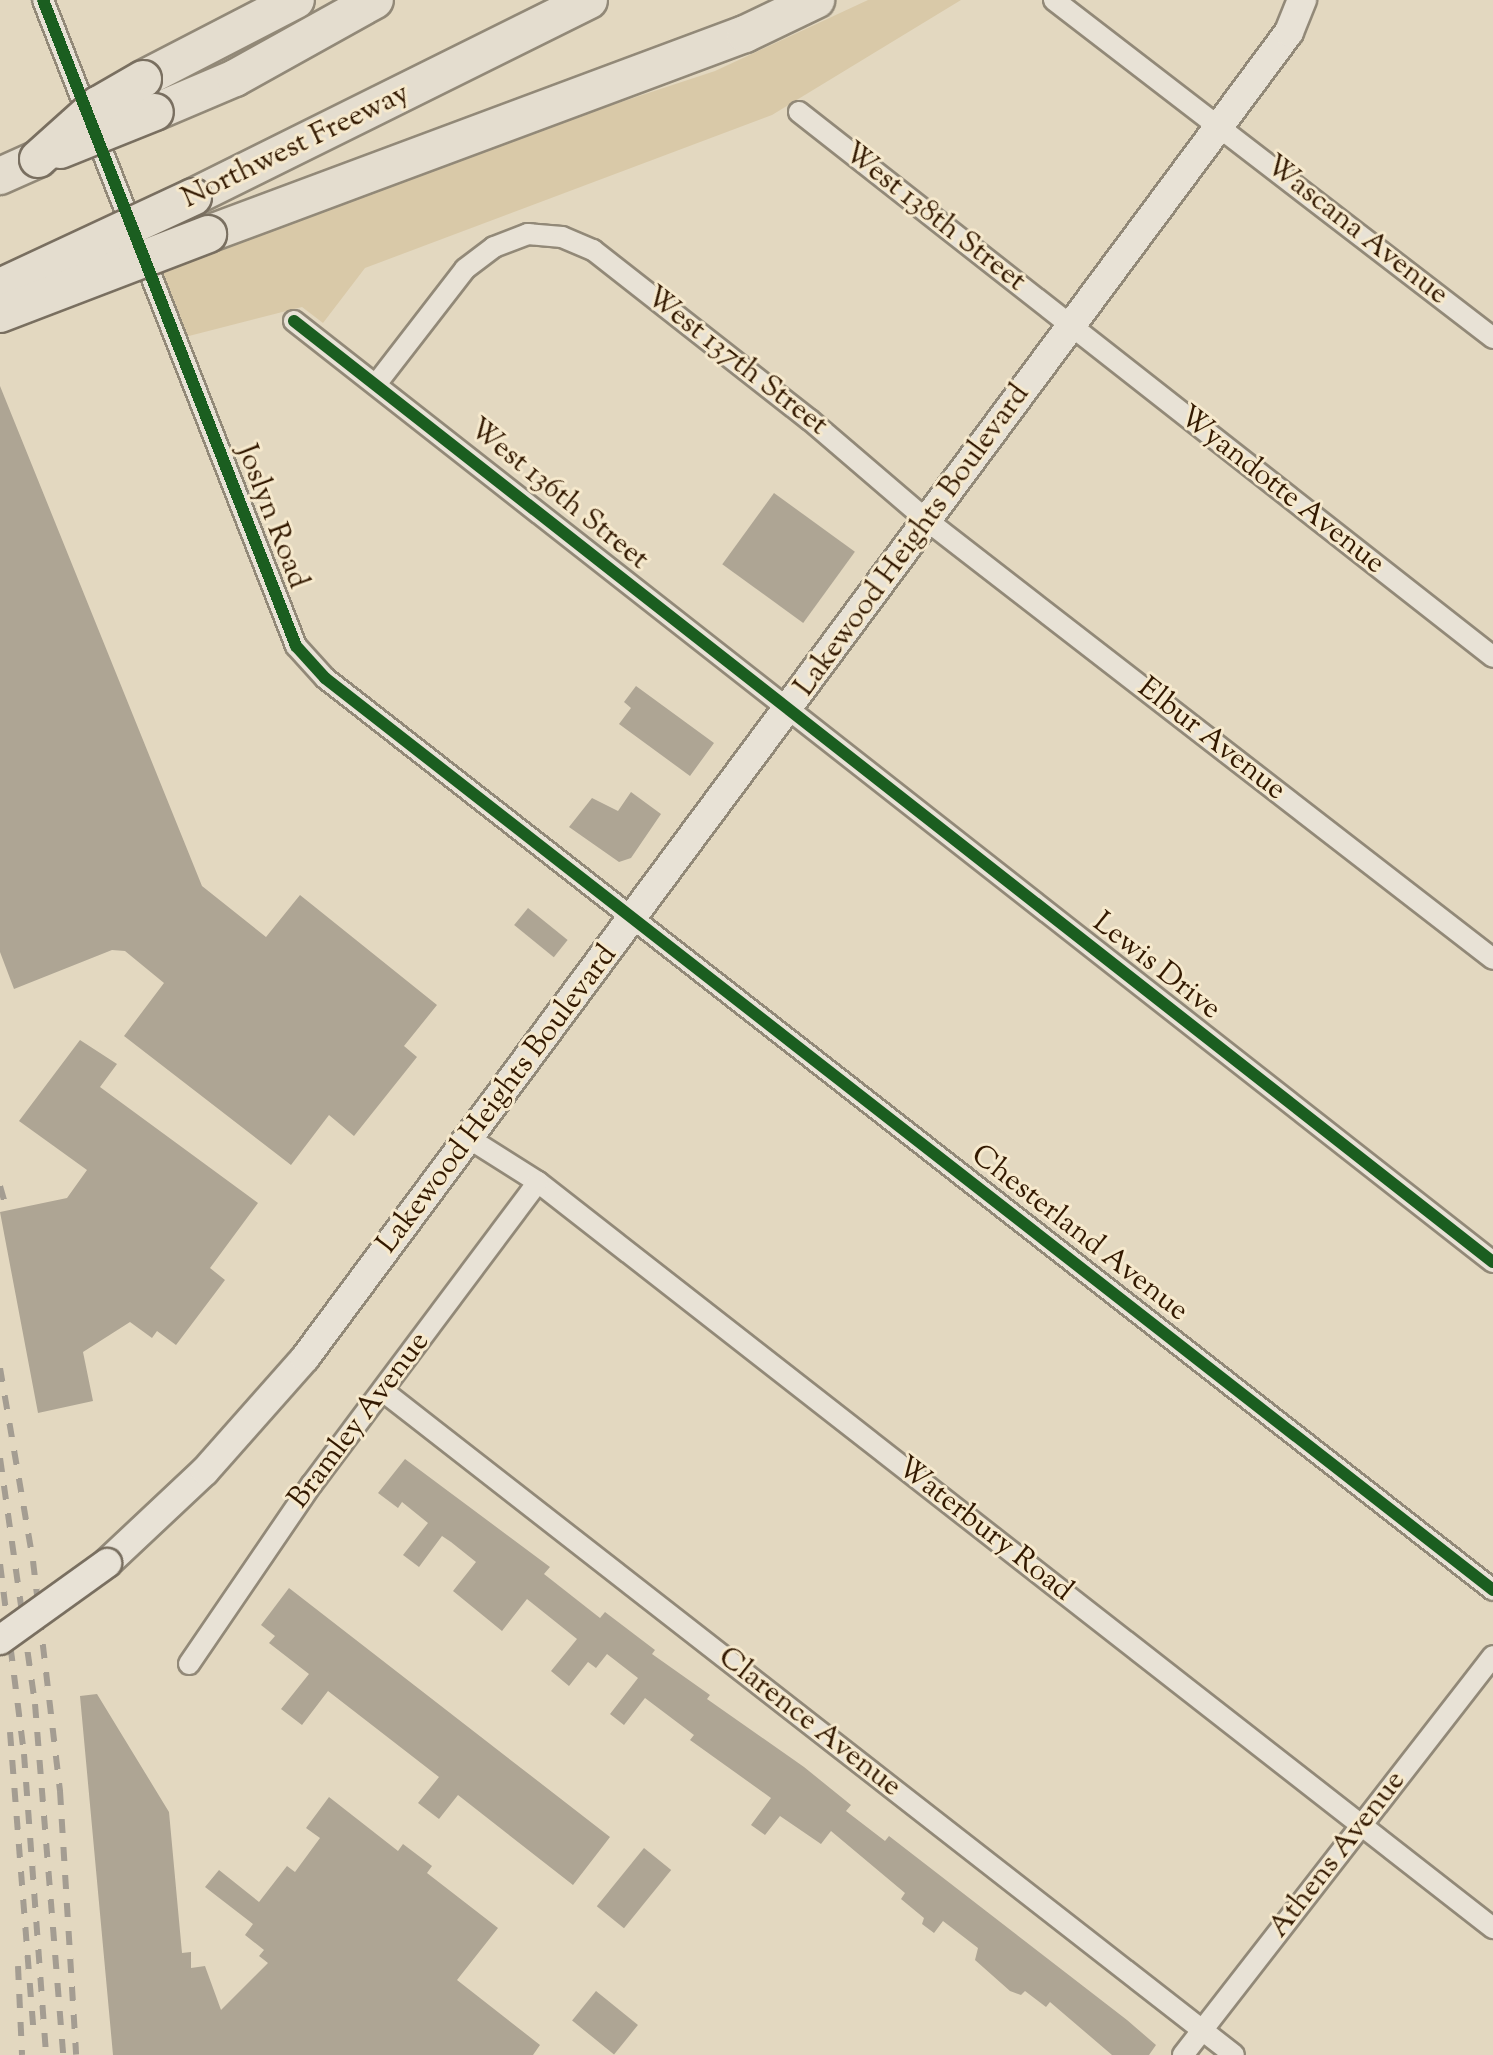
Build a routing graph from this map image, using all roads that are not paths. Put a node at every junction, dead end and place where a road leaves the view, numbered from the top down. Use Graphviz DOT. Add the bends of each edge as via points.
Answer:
graph roads {
  1 [pos="43,0"];
  2 [pos="296,0"];
  3 [pos="375,0"];
  4 [pos="589,0"];
  5 [pos="816,0"];
  6 [pos="1054,0"];
  7 [pos="1302,0"];
  8 [pos="799,112"];
  9 [pos="1220,124"];
  10 [pos="38,159"];
  11 [pos="0,176"];
  12 [pos="0,287"];
  13 [pos="0,314"];
  14 [pos="294,321"];
  15 [pos="1068,326"];
  16 [pos="1493,338"];
  17 [pos="377,383"];
  18 [pos="929,522"];
  19 [pos="1493,657"];
  20 [pos="788,712"];
  21 [pos="633,919"];
  22 [pos="1493,959"];
  23 [pos="470,1139"];
  24 [pos="538,1182"];
  25 [pos="1493,1262"];
  26 [pos="383,1391"];
  27 [pos="1493,1590"];
  28 [pos="0,1640"];
  29 [pos="1493,1656"];
  30 [pos="189,1664"];
  31 [pos="1362,1825"];
  32 [pos="1493,1928"];
  33 [pos="1202,2030"];
  34 [pos="1183,2055"];
  35 [pos="1234,2055"];
  1 -- 21 [label="street, Joslyn Road" via="296,646 325,678"];
  2 -- 10 [label="highway, bridge" via="98,105"];
  3 -- 10 [label="highway, bridge" via="235,78"];
  4 -- 12 [label="highway, Northwest Freeway, bridge"];
  5 -- 13 [label="highway, bridge" via="745,34"];
  6 -- 9 [label="street, Wascana Avenue"];
  7 -- 9 [label="main road, Lakewood Heights Boulevard" via="1289,32"];
  8 -- 15 [label="street, West 138th Street"];
  9 -- 15 [label="main road, Lakewood Heights Boulevard"];
  9 -- 16 [label="street, Wascana Avenue"];
  10 -- 11 [label="highway"];
  14 -- 17 [label="street, West 136th Street"];
  15 -- 18 [label="main road, Lakewood Heights Boulevard"];
  15 -- 19 [label="street, Wyandotte Avenue"];
  17 -- 18 [label="street, West 137th Street" via="465,269 494,247 528,234 562,237 593,250 810,420"];
  17 -- 20 [label="street, West 136th Street"];
  18 -- 20 [label="main road, Lakewood Heights Boulevard"];
  18 -- 22 [label="street, Elbur Avenue"];
  20 -- 21 [label="main road, Lakewood Heights Boulevard"];
  20 -- 25 [label="street, Lewis Drive"];
  21 -- 23 [label="main road, Lakewood Heights Boulevard"];
  21 -- 27 [label="street, Chesterland Avenue"];
  23 -- 24 [label="street, Waterbury Road"];
  23 -- 28 [label="main road, Lakewood Heights Boulevard, bridge" via="259,1414 107,1563"];
  24 -- 26 [label="street, Bramley Avenue"];
  24 -- 31 [label="street, Waterbury Road"];
  26 -- 30 [label="street, Bramley Avenue"];
  26 -- 33 [label="street, Clarence Avenue"];
  29 -- 31 [label="street, Athens Avenue"];
  31 -- 32 [label="street, Waterbury Road"];
  31 -- 33 [label="street, Athens Avenue"];
  33 -- 34 [label="street, Athens Avenue"];
  33 -- 35 [label="street, Clarence Avenue"];
}
